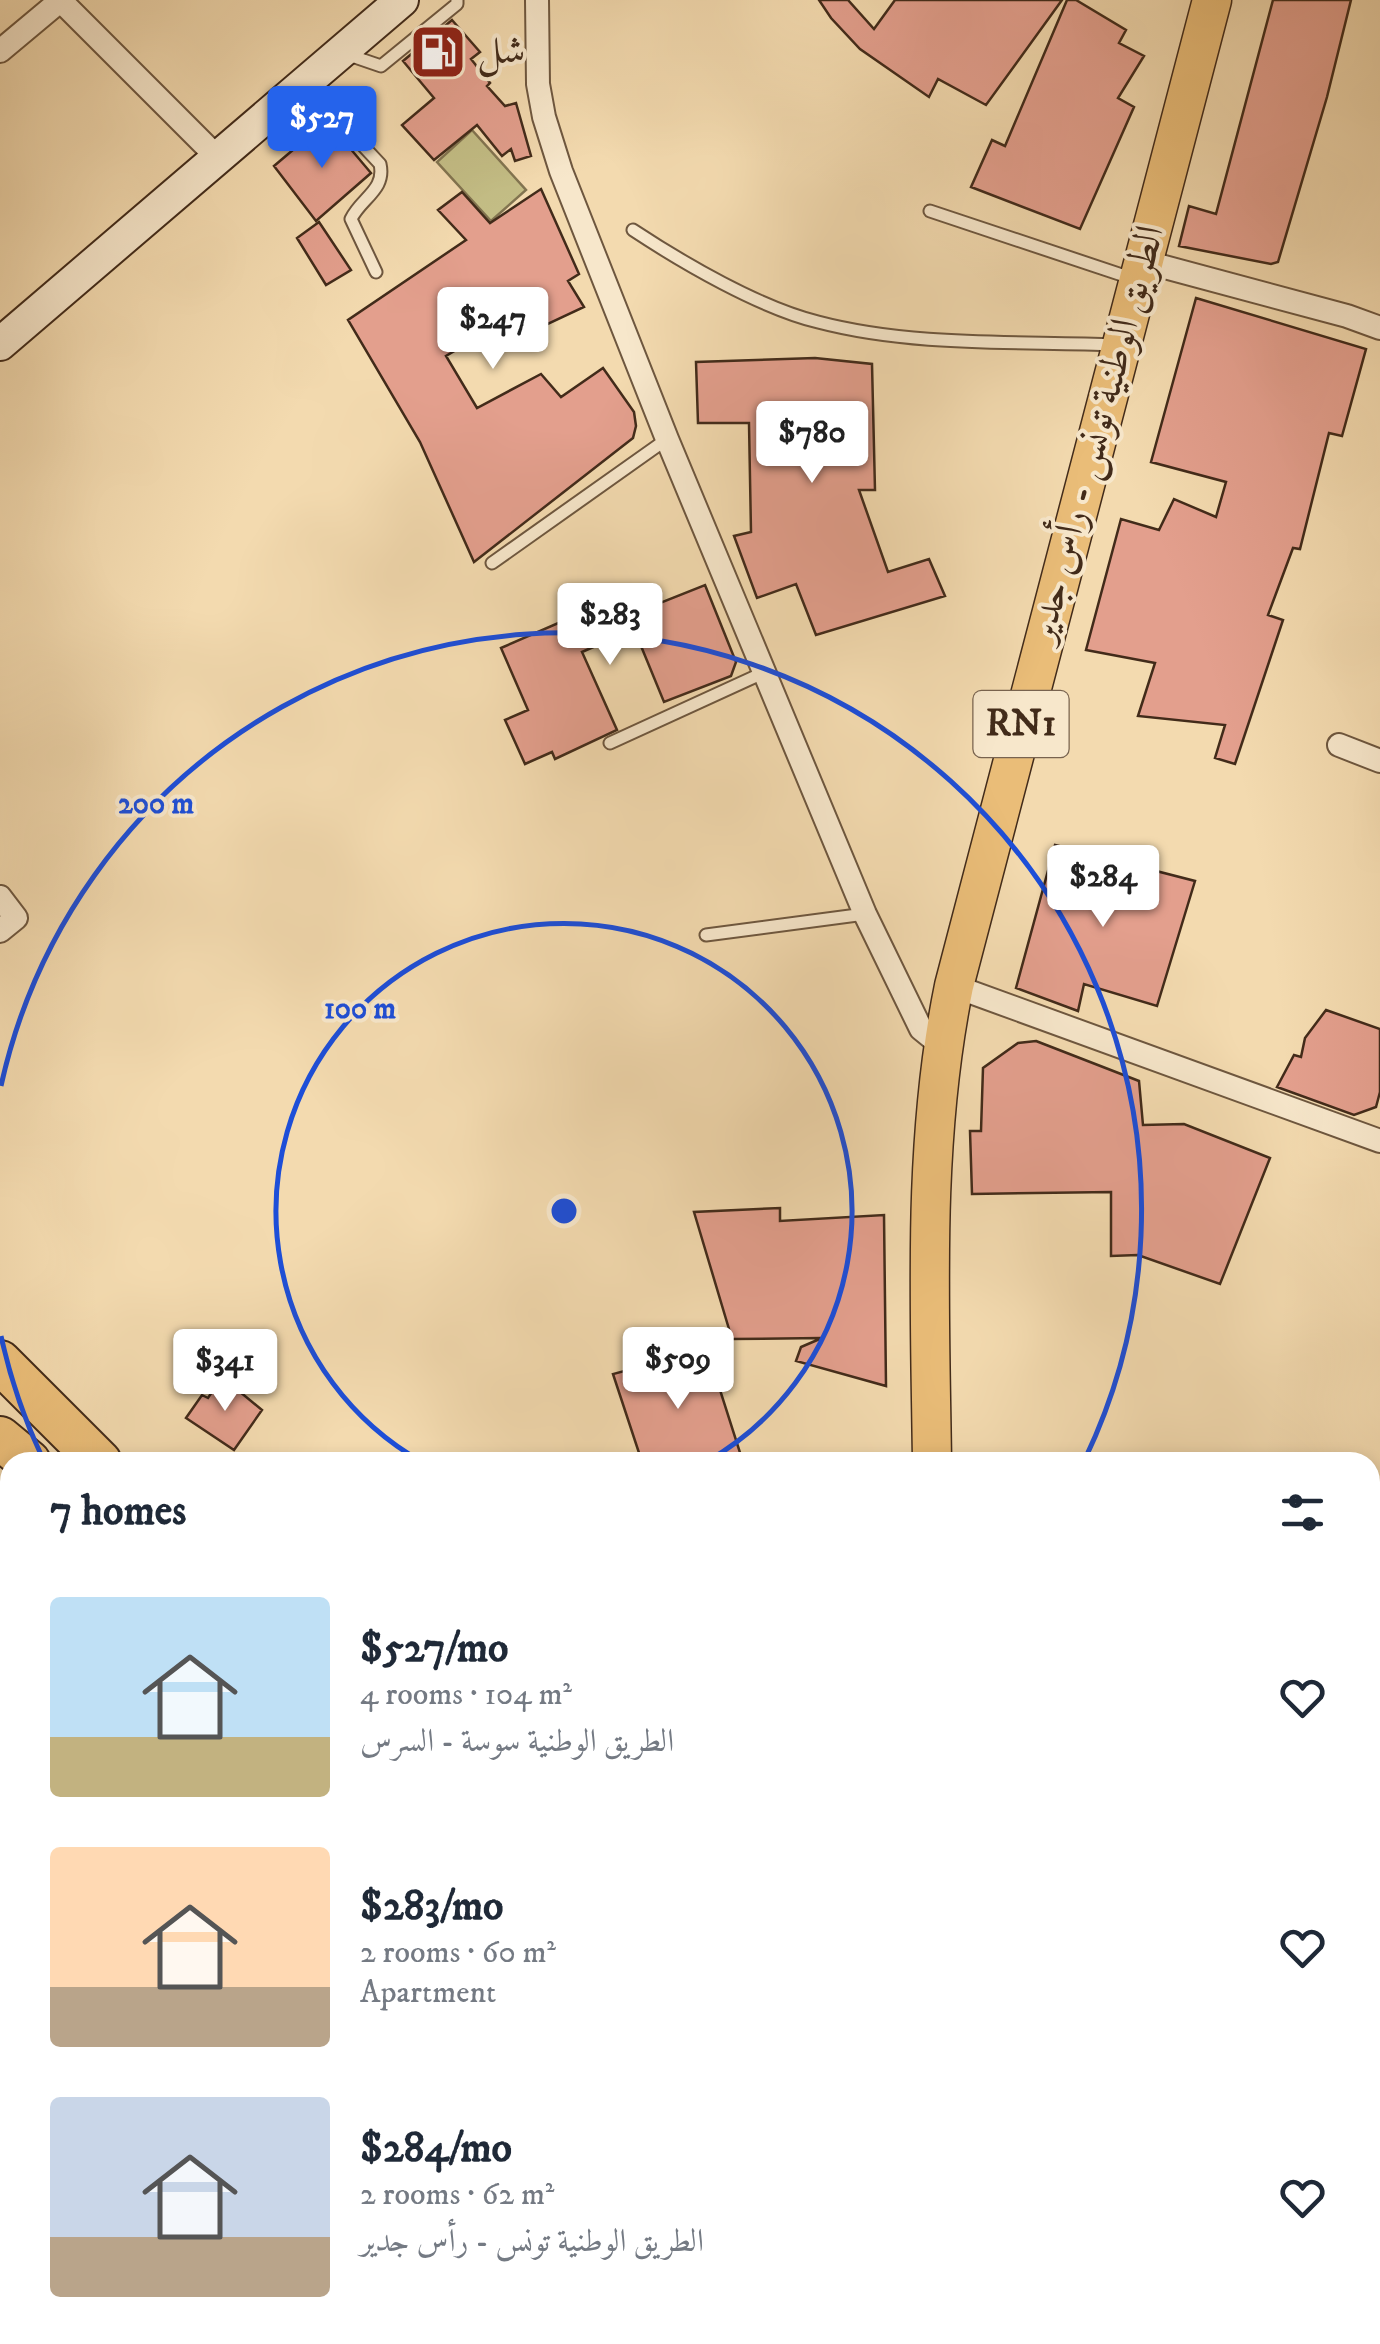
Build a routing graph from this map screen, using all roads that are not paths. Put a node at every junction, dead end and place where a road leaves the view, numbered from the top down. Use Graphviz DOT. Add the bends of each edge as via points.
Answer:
graph roads {
  1 [pos="61,0"];
  2 [pos="402,0"];
  3 [pos="457,0"];
  4 [pos="537,0"];
  5 [pos="1212,0"];
  6 [pos="0,51"];
  7 [pos="342,52"];
  8 [pos="305,84"];
  9 [pos="218,157"];
  10 [pos="930,211"];
  11 [pos="633,230"];
  12 [pos="1140,270"];
  13 [pos="376,272"];
  14 [pos="1380,328"];
  15 [pos="0,344"];
  16 [pos="1120,345"];
  17 [pos="666,440"];
  18 [pos="492,562"];
  19 [pos="765,672"];
  20 [pos="610,743"];
  21 [pos="1339,745"];
  22 [pos="1380,761"];
  23 [pos="0,898"];
  24 [pos="865,914"];
  25 [pos="0,931"];
  26 [pos="706,935"];
  27 [pos="954,986"];
  28 [pos="942,1046"];
  29 [pos="1380,1141"];
  30 [pos="0,1362"];
  31 [pos="0,1388"];
  32 [pos="85,1452"];
  33 [pos="88,1452"];
  34 [pos="932,1452"];
  1 -- 6 [label="street"];
  1 -- 9 [label="street"];
  2 -- 7 [label="main road"];
  3 -- 7 [label="lane" via="382,66"];
  4 -- 17 [label="street" via="536,67 544,116"];
  5 -- 12 [label="main road, الطريق الوطنية تونس - رأس جدير / RN1"];
  7 -- 8 [label="main road"];
  8 -- 9 [label="main road"];
  8 -- 13 [label="lane" via="380,164 382,180 351,219"];
  9 -- 15 [label="main road"];
  10 -- 12 [label="lane"];
  11 -- 16 [label="lane" via="680,261 815,322 884,335"];
  12 -- 14 [label="street"];
  12 -- 16 [label="main road, الطريق الوطنية تونس - رأس جدير / RN1"];
  16 -- 27 [label="main road, الطريق الوطنية تونس - رأس جدير / RN1"];
  17 -- 18 [label="lane"];
  17 -- 19 [label="street"];
  19 -- 20 [label="lane"];
  19 -- 24 [label="street"];
  21 -- 22 [label="street"];
  23 -- 25 [label="street" via="16,918"];
  24 -- 26 [label="lane"];
  24 -- 28 [label="street" via="921,1029"];
  27 -- 28 [label="main road, الطريق الوطنية تونس - رأس جدير / RN1"];
  27 -- 29 [label="street"];
  28 -- 34 [label="main road, الطريق الوطنية تونس - رأس جدير / RN1" via="932,1166"];
  30 -- 33 [label="highway"];
  31 -- 32 [label="highway"];
}
